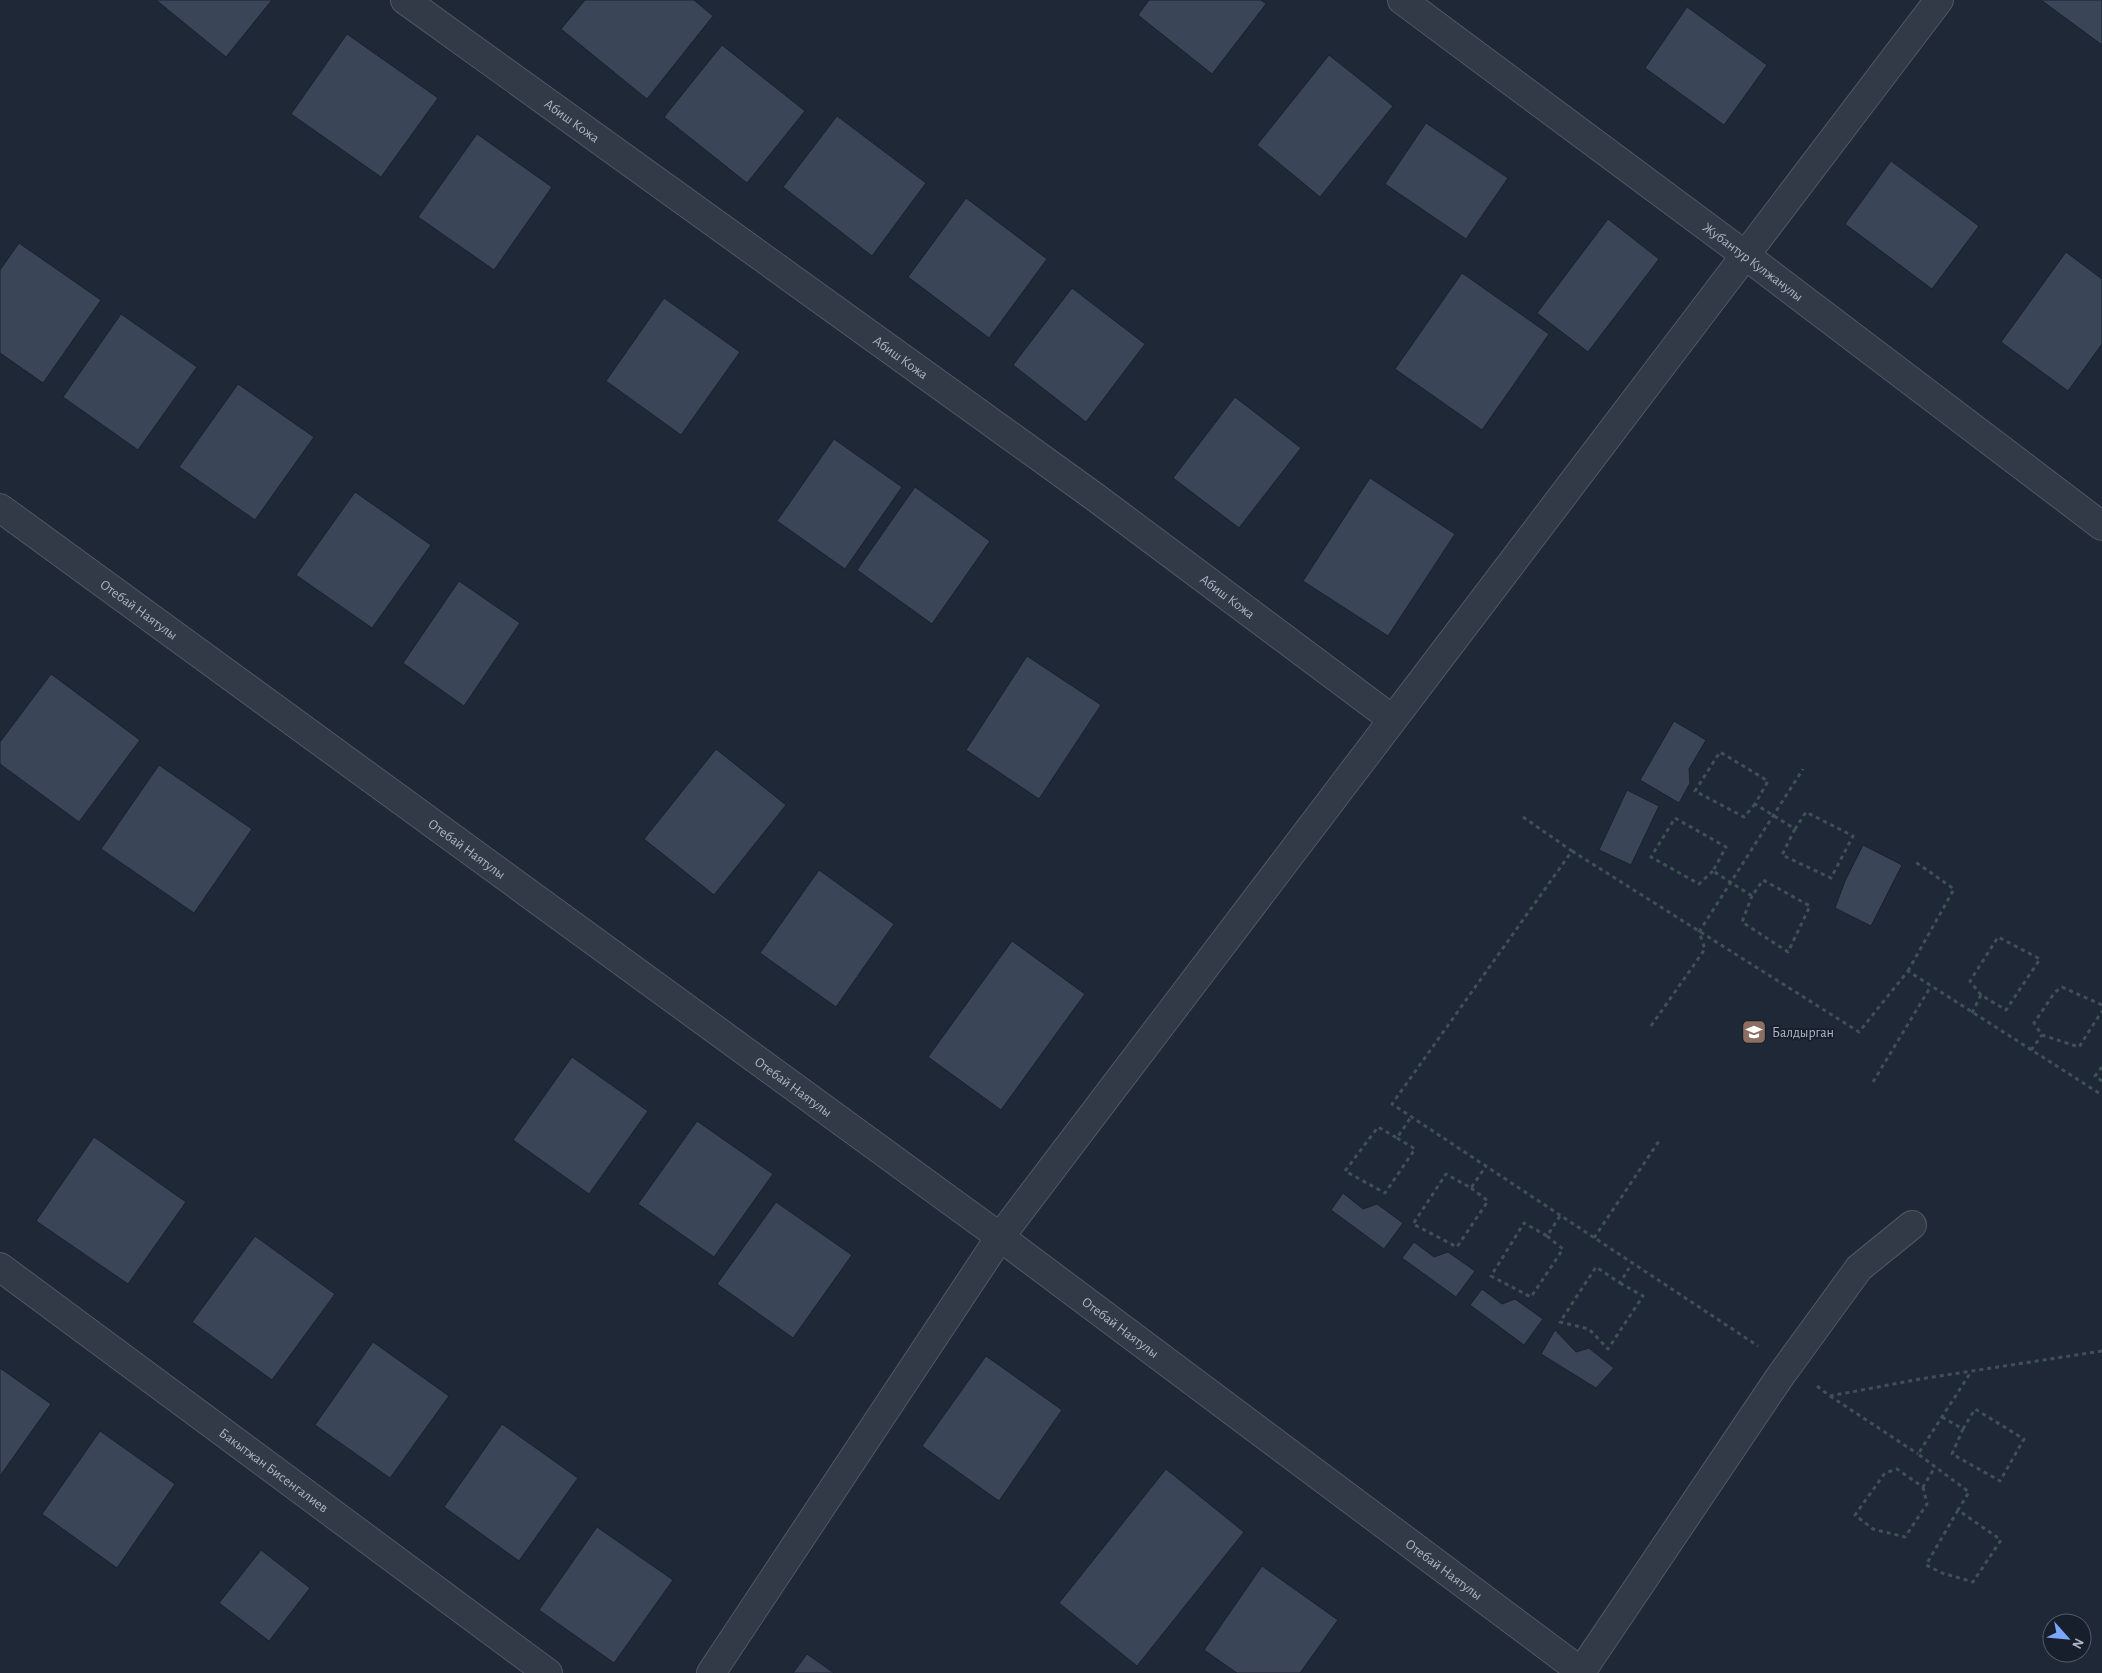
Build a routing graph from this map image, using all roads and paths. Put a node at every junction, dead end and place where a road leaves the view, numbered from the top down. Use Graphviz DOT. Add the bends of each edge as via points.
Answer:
graph roads {
  1 [pos="405,0"];
  2 [pos="1402,0"];
  3 [pos="1939,0"];
  4 [pos="1746,255"];
  5 [pos="0,508"];
  6 [pos="2102,526"];
  7 [pos="1392,719"];
  8 [pos="1803,769"];
  9 [pos="1755,804"];
  10 [pos="1773,815"];
  11 [pos="1523,818"];
  12 [pos="1795,829"];
  13 [pos="1572,851"];
  14 [pos="1914,860"];
  15 [pos="1713,871"];
  16 [pos="1731,882"];
  17 [pos="1752,896"];
  18 [pos="1699,932"];
  19 [pos="1908,971"];
  20 [pos="1931,986"];
  21 [pos="1981,996"];
  22 [pos="2102,1005"];
  23 [pos="2102,1011"];
  24 [pos="1972,1013"];
  25 [pos="1651,1026"];
  26 [pos="2042,1035"];
  27 [pos="2031,1050"];
  28 [pos="2102,1067"];
  29 [pos="2102,1081"];
  30 [pos="1873,1082"];
  31 [pos="2102,1095"];
  32 [pos="1411,1117"];
  33 [pos="1397,1138"];
  34 [pos="1659,1141"];
  35 [pos="1486,1166"];
  36 [pos="1470,1188"];
  37 [pos="1560,1216"];
  38 [pos="1912,1225"];
  39 [pos="1547,1236"];
  40 [pos="1000,1237"];
  41 [pos="1594,1238"];
  42 [pos="0,1267"];
  43 [pos="1629,1268"];
  44 [pos="1620,1283"];
  45 [pos="2102,1351"];
  46 [pos="1788,1366"];
  47 [pos="1971,1371"];
  48 [pos="1830,1396"];
  49 [pos="1942,1417"];
  50 [pos="1963,1429"];
  51 [pos="1918,1454"];
  52 [pos="1935,1467"];
  53 [pos="1924,1487"];
  54 [pos="1958,1510"];
  55 [pos="1582,1672"];
  56 [pos="548,1673"];
  57 [pos="712,1673"];
  1 -- 7 [label="street, Абиш Кожа" via="1095,497"];
  2 -- 4 [label="street, Жубантур Кулжанулы"];
  3 -- 4 [label="street"];
  4 -- 6 [label="street, Жубантур Кулжанулы"];
  4 -- 7 [label="street"];
  5 -- 40 [label="street, Отебай Наятулы"];
  7 -- 40 [label="street"];
  8 -- 10 [label="path"];
  9 -- 9 [label="path" via="1768,781 1720,752 1695,791 1744,816"];
  9 -- 10 [label="path"];
  10 -- 12 [label="path"];
  10 -- 16 [label="path"];
  11 -- 13 [label="path"];
  12 -- 12 [label="path" via="1782,855 1831,878 1853,836 1806,812"];
  13 -- 18 [label="path"];
  13 -- 32 [label="path" via="1392,1104"];
  14 -- 19 [label="path" via="1954,889"];
  15 -- 15 [label="path" via="1726,847 1675,818 1651,857 1700,884"];
  15 -- 16 [label="path"];
  16 -- 17 [label="path"];
  16 -- 18 [label="path"];
  17 -- 17 [label="path" via="1742,922 1788,952 1810,906 1762,880"];
  18 -- 19 [label="path" via="1859,1032"];
  18 -- 25 [label="path" via="1705,949"];
  19 -- 20 [label="path"];
  20 -- 24 [label="path"];
  20 -- 30 [label="path"];
  21 -- 21 [label="path" via="2006,1010 2040,959 1998,937 1970,981"];
  21 -- 24 [label="path"];
  22 -- 26 [label="path" via="2062,987 2055,992 2034,1024"];
  23 -- 26 [label="path" via="2079,1047"];
  24 -- 27 [label="path"];
  26 -- 27 [label="path"];
  27 -- 31 [label="path"];
  28 -- 29 [label="path" via="2095,1076"];
  32 -- 33 [label="path"];
  32 -- 35 [label="path"];
  33 -- 33 [label="path" via="1378,1127 1345,1171 1385,1193 1414,1149"];
  34 -- 41 [label="path"];
  35 -- 36 [label="path"];
  35 -- 37 [label="path"];
  36 -- 36 [label="path" via="1446,1174 1414,1224 1457,1247 1488,1202"];
  37 -- 39 [label="path"];
  37 -- 41 [label="path"];
  38 -- 46 [label="street" via="1859,1268"];
  39 -- 39 [label="path" via="1524,1223 1491,1276 1531,1297 1563,1249"];
  40 -- 55 [label="street, Отебай Наятулы"];
  40 -- 57 [label="street"];
  41 -- 46 [label="path"];
  42 -- 56 [label="street, Бакытжан Бисенгалиев"];
  43 -- 44 [label="path"];
  44 -- 44 [label="path" via="1596,1267 1560,1322 1589,1329 1608,1349 1643,1296"];
  45 -- 47 [label="path"];
  46 -- 48 [label="path"];
  46 -- 55 [label="street"];
  47 -- 48 [label="path"];
  47 -- 49 [label="path"];
  48 -- 51 [label="path"];
  49 -- 50 [label="path"];
  49 -- 51 [label="path"];
  50 -- 50 [label="path" via="1975,1409 2024,1440 2000,1481 1952,1454"];
  51 -- 52 [label="path"];
  52 -- 53 [label="path"];
  52 -- 54 [label="path" via="1969,1492"];
  53 -- 53 [label="path" via="1897,1469 1885,1473 1855,1515 1873,1529 1904,1537 1927,1504"];
  54 -- 54 [label="path" via="2001,1540 1973,1582 1942,1573 1926,1564"];
}
